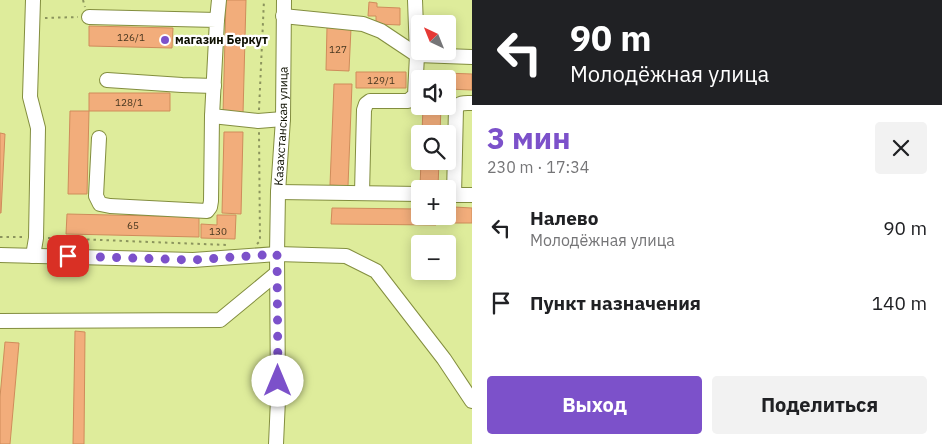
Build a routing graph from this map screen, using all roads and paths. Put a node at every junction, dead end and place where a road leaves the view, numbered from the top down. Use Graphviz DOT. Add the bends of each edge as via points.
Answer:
graph roads {
  1 [pos="33,0"];
  2 [pos="218,0"];
  3 [pos="284,0"];
  4 [pos="415,0"];
  5 [pos="416,15"];
  6 [pos="283,16"];
  7 [pos="89,17"];
  8 [pos="32,18"];
  9 [pos="217,20"];
  10 [pos="411,51"];
  11 [pos="456,56"];
  12 [pos="472,57"];
  13 [pos="417,60"];
  14 [pos="107,80"];
  15 [pos="214,86"];
  16 [pos="472,103"];
  17 [pos="212,116"];
  18 [pos="283,120"];
  19 [pos="98,138"];
  20 [pos="452,180"];
  21 [pos="278,192"];
  22 [pos="362,193"];
  23 [pos="411,194"];
  24 [pos="456,195"];
  25 [pos="472,195"];
  26 [pos="0,237"];
  27 [pos="36,238"];
  28 [pos="277,254"];
  29 [pos="0,255"];
  30 [pos="33,256"];
  31 [pos="277,273"];
  32 [pos="0,321"];
  33 [pos="472,401"];
  34 [pos="276,444"];
  1 -- 8 [label="street"];
  2 -- 9 [label="street"];
  3 -- 6 [label="street, Казахстанская улица"];
  4 -- 5 [label="street"];
  6 -- 10 [label="street" via="363,24 381,31"];
  6 -- 18 [label="street, Казахстанская улица"];
  7 -- 8 [label="path"];
  7 -- 9 [label="street"];
  8 -- 27 [label="street" via="30,97 38,128"];
  9 -- 15 [label="street"];
  11 -- 12 [label="street"];
  13 -- 22 [label="street" via="412,99 370,101 366,104"];
  14 -- 15 [label="street"];
  15 -- 17 [label="street"];
  16 -- 20 [label="street" via="458,104 456,108"];
  17 -- 18 [label="street"];
  17 -- 19 [label="street" via="211,201 207,211 100,204 96,196"];
  18 -- 21 [label="street, Казахстанская улица"];
  21 -- 22 [label="street"];
  21 -- 28 [label="street, Казахстанская улица"];
  22 -- 23 [label="street"];
  24 -- 25 [label="street"];
  26 -- 27 [label="path"];
  27 -- 30 [label="street"];
  28 -- 30 [label="street" via="193,260"];
  28 -- 31 [label="street, Казахстанская улица"];
  28 -- 33 [label="street" via="346,256 376,271"];
  29 -- 30 [label="street"];
  31 -- 32 [label="street" via="220,320"];
  31 -- 34 [label="street, Казахстанская улица"];
}
